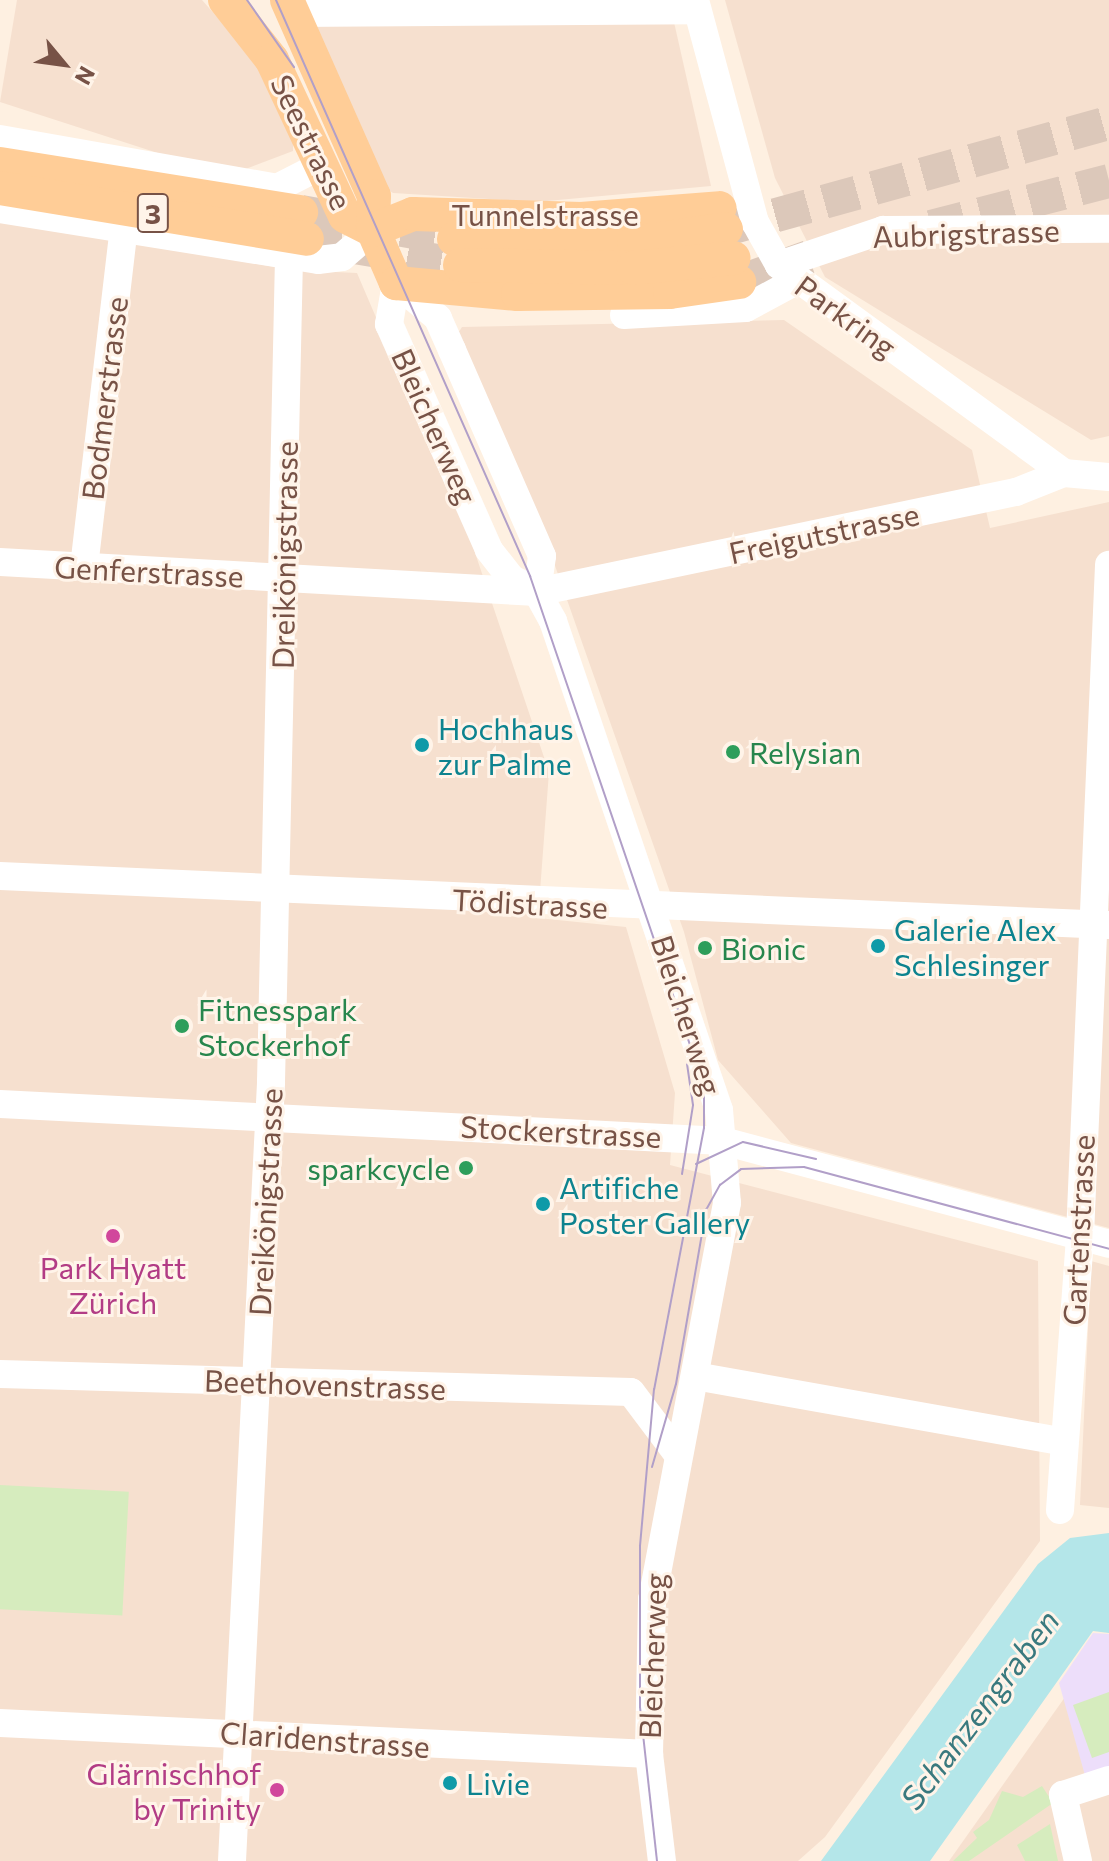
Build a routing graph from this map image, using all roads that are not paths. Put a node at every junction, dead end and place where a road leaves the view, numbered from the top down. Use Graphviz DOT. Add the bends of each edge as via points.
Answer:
graph roads {
  1 [pos="225,0"];
  2 [pos="696,5"];
  3 [pos="290,7"];
  4 [pos="0,139"];
  5 [pos="0,164"];
  6 [pos="322,165"];
  7 [pos="0,188"];
  8 [pos="0,209"];
  9 [pos="124,229"];
  10 [pos="1109,229"];
  11 [pos="373,230"];
  12 [pos="299,235"];
  13 [pos="730,244"];
  14 [pos="457,252"];
  15 [pos="787,274"];
  16 [pos="396,283"];
  17 [pos="624,315"];
  18 [pos="1064,473"];
  19 [pos="1107,485"];
  20 [pos="0,562"];
  21 [pos="1109,565"];
  22 [pos="84,567"];
  23 [pos="283,579"];
  24 [pos="537,592"];
  25 [pos="0,876"];
  26 [pos="276,890"];
  27 [pos="652,909"];
  28 [pos="1101,924"];
  29 [pos="0,1104"];
  30 [pos="270,1116"];
  31 [pos="723,1141"];
  32 [pos="1080,1235"];
  33 [pos="1109,1244"];
  34 [pos="0,1374"];
  35 [pos="695,1376"];
  36 [pos="256,1383"];
  37 [pos="1061,1441"];
  38 [pos="676,1452"];
  39 [pos="1060,1510"];
  40 [pos="0,1723"];
  41 [pos="238,1736"];
  42 [pos="649,1754"];
  43 [pos="1109,1780"];
  44 [pos="232,1861"];
  45 [pos="662,1861"];
  46 [pos="1078,1861"];
  1 -- 6 [label="main road, Seestrasse" via="272,60"];
  2 -- 3 [label="street"];
  2 -- 15 [label="street, Parkring" via="760,237"];
  3 -- 11 [label="main road, Seestrasse" via="374,196"];
  4 -- 6 [label="street" via="277,188"];
  5 -- 12 [label="main road, 3"];
  6 -- 11 [label="main road, Seestrasse" via="345,216"];
  7 -- 12 [label="main road, 3"];
  8 -- 9 [label="street"];
  9 -- 12 [label="street"];
  9 -- 22 [label="street, Bodmerstrasse"];
  10 -- 15 [label="street, Aubrigstrasse" via="883,230"];
  11 -- 12 [label="street" via="342,257"];
  11 -- 13 [label="main road, Tunnelstrasse" via="413,214 581,219"];
  11 -- 16 [label="main road, Bleicherweg"];
  12 -- 23 [label="street, Dreikönigstrasse"];
  13 -- 14 [label="main road, Tunnelstrasse" via="633,268"];
  13 -- 16 [label="main road" via="670,292 518,294"];
  15 -- 17 [label="street, Aubrigstrasse" via="746,308"];
  15 -- 18 [label="street, Parkring"];
  16 -- 24 [label="street, Bleicherweg" via="438,318 542,556"];
  16 -- 24 [label="street, Bleicherweg" via="389,324 489,550 512,579"];
  18 -- 19 [label="street, Freigutstrasse"];
  18 -- 24 [label="street, Freigutstrasse" via="1001,496"];
  20 -- 22 [label="street, Genferstrasse"];
  21 -- 28 [label="street, Gartenstrasse"];
  22 -- 23 [label="street, Genferstrasse"];
  23 -- 24 [label="street, Genferstrasse"];
  23 -- 26 [label="street, Dreikönigstrasse"];
  24 -- 27 [label="street, Bleicherweg"];
  25 -- 26 [label="street, Tödistrasse"];
  26 -- 27 [label="street, Tödistrasse"];
  26 -- 30 [label="street, Dreikönigstrasse"];
  27 -- 28 [label="street, Tödistrasse"];
  27 -- 31 [label="street, Bleicherweg"];
  28 -- 32 [label="street, Gartenstrasse"];
  29 -- 30 [label="street, Stockerstrasse"];
  30 -- 31 [label="street, Stockerstrasse"];
  30 -- 36 [label="street, Dreikönigstrasse"];
  31 -- 32 [label="street, Stockerstrasse"];
  31 -- 35 [label="street, Bleicherweg" via="727,1203"];
  32 -- 33 [label="street, Stockerstrasse"];
  32 -- 37 [label="street, Gartenstrasse"];
  34 -- 36 [label="street, Beethovenstrasse"];
  35 -- 37 [label="street"];
  35 -- 38 [label="street, Bleicherweg"];
  36 -- 38 [label="street, Beethovenstrasse" via="631,1392 646,1404"];
  36 -- 41 [label="street, Dreikönigstrasse"];
  37 -- 39 [label="street, Gartenstrasse"];
  38 -- 42 [label="street, Bleicherweg" via="652,1599"];
  40 -- 41 [label="street, Claridenstrasse"];
  41 -- 42 [label="street, Claridenstrasse"];
  41 -- 44 [label="street, Dreikönigstrasse"];
  42 -- 45 [label="street, Bleicherweg"];
  43 -- 46 [label="street" via="1063,1795"];
}
